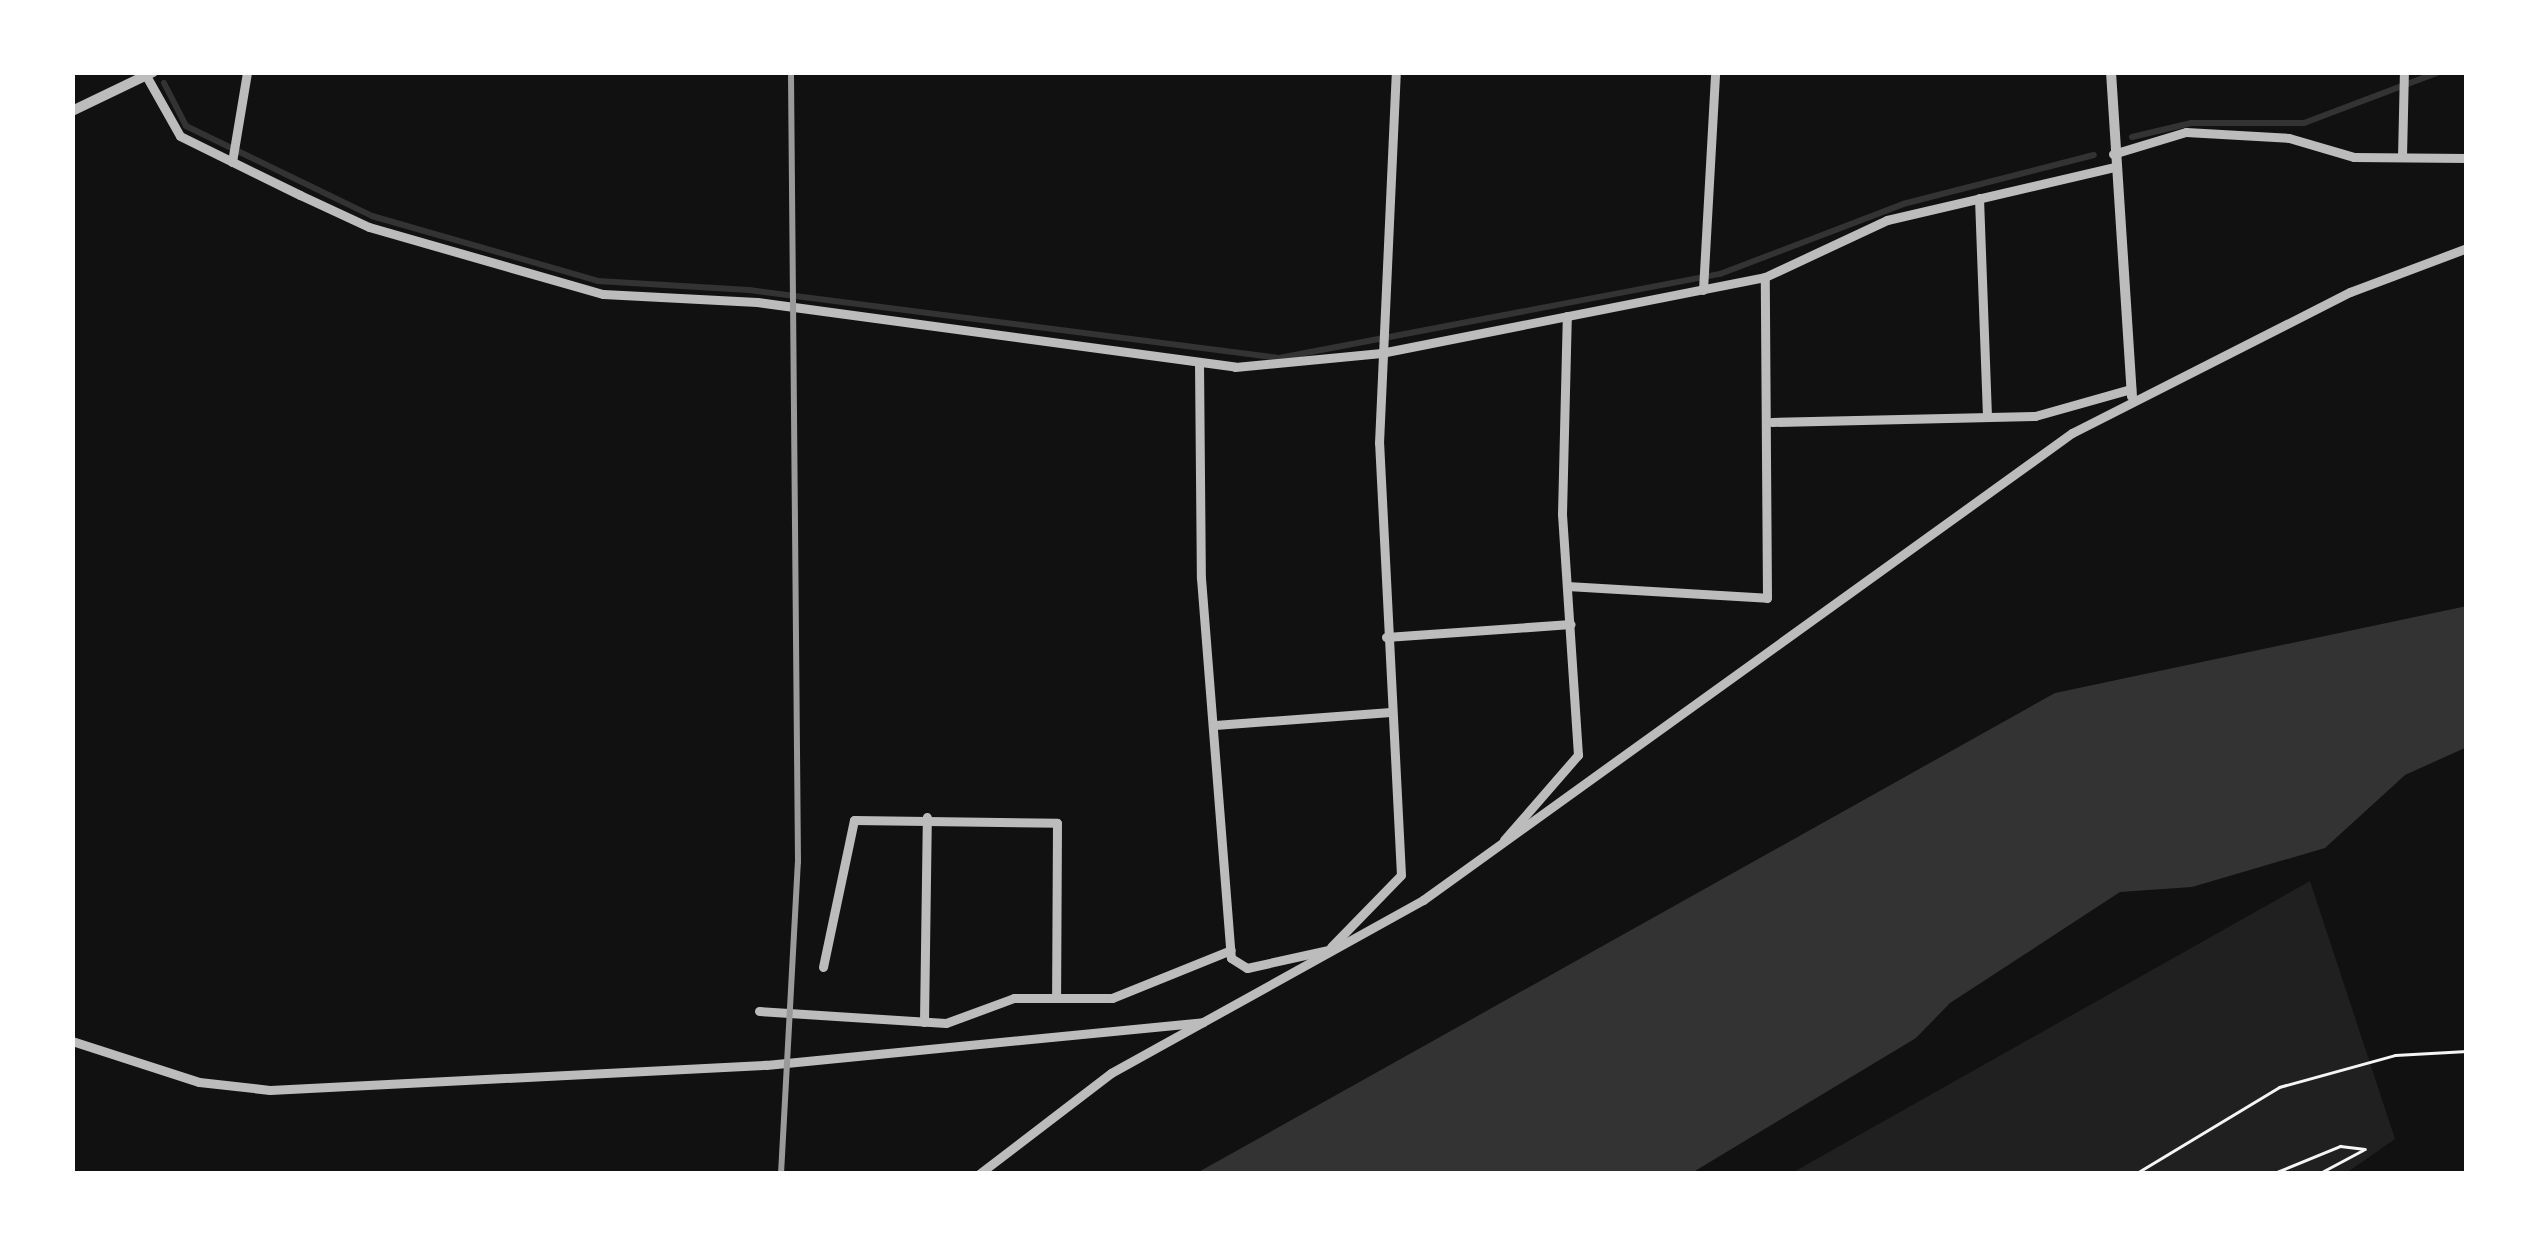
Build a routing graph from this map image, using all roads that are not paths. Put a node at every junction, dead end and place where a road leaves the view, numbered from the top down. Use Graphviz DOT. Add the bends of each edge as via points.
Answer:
graph roads {
  1 [pos="247,72"];
  2 [pos="1396,72"];
  3 [pos="1715,72"];
  4 [pos="2110,72"];
  5 [pos="148,73"];
  6 [pos="2404,77"];
  7 [pos="72,111"];
  8 [pos="234,154"];
  9 [pos="2402,158"];
  10 [pos="2467,158"];
  11 [pos="2113,160"];
  12 [pos="1979,198"];
  13 [pos="2467,248"];
  14 [pos="1766,277"];
  15 [pos="1703,287"];
  16 [pos="1567,316"];
  17 [pos="1382,345"];
  18 [pos="1199,362"];
  19 [pos="2132,392"];
  20 [pos="1987,412"];
  21 [pos="1772,422"];
  22 [pos="1567,586"];
  23 [pos="1571,624"];
  24 [pos="1386,637"];
  25 [pos="1391,712"];
  26 [pos="1215,725"];
  27 [pos="927,817"];
  28 [pos="1502,844"];
  29 [pos="1231,950"];
  30 [pos="1333,950"];
  31 [pos="823,967"];
  32 [pos="1056,998"];
  33 [pos="759,1011"];
  34 [pos="1216,1019"];
  35 [pos="924,1022"];
  36 [pos="72,1041"];
  37 [pos="979,1174"];
  1 -- 8 [label="street"];
  2 -- 17 [label="street"];
  3 -- 15 [label="street"];
  4 -- 11 [label="street"];
  5 -- 7 [label="street"];
  5 -- 8 [label="street" via="180,136"];
  6 -- 9 [label="street"];
  8 -- 18 [label="street" via="369,227 603,294 757,302"];
  9 -- 10 [label="street"];
  9 -- 11 [label="street" via="2186,132"];
  11 -- 12 [label="street"];
  11 -- 19 [label="street"];
  12 -- 14 [label="street" via="1888,220"];
  12 -- 20 [label="street"];
  13 -- 19 [label="street"];
  14 -- 15 [label="street"];
  14 -- 21 [label="street"];
  15 -- 16 [label="street"];
  16 -- 17 [label="street"];
  16 -- 22 [label="street"];
  17 -- 18 [label="street" via="1298,367"];
  17 -- 24 [label="street"];
  18 -- 26 [label="street"];
  19 -- 20 [label="street" via="2035,416"];
  19 -- 28 [label="street" via="1801,620"];
  20 -- 21 [label="street"];
  21 -- 22 [label="street" via="1767,598"];
  22 -- 23 [label="street"];
  23 -- 24 [label="street"];
  23 -- 28 [label="street" via="1578,755"];
  24 -- 25 [label="street"];
  25 -- 26 [label="street"];
  25 -- 30 [label="street" via="1401,875"];
  26 -- 29 [label="street"];
  27 -- 31 [label="street" via="854,820"];
  27 -- 32 [label="street" via="1057,823"];
  27 -- 35 [label="street"];
  28 -- 30 [label="street"];
  29 -- 30 [label="street" via="1246,968"];
  29 -- 32 [label="street" via="1112,998"];
  30 -- 34 [label="street"];
  32 -- 35 [label="street"];
  33 -- 35 [label="street"];
  34 -- 36 [label="street" via="766,1065 270,1090 199,1082"];
  34 -- 37 [label="street" via="1111,1073"];
}
